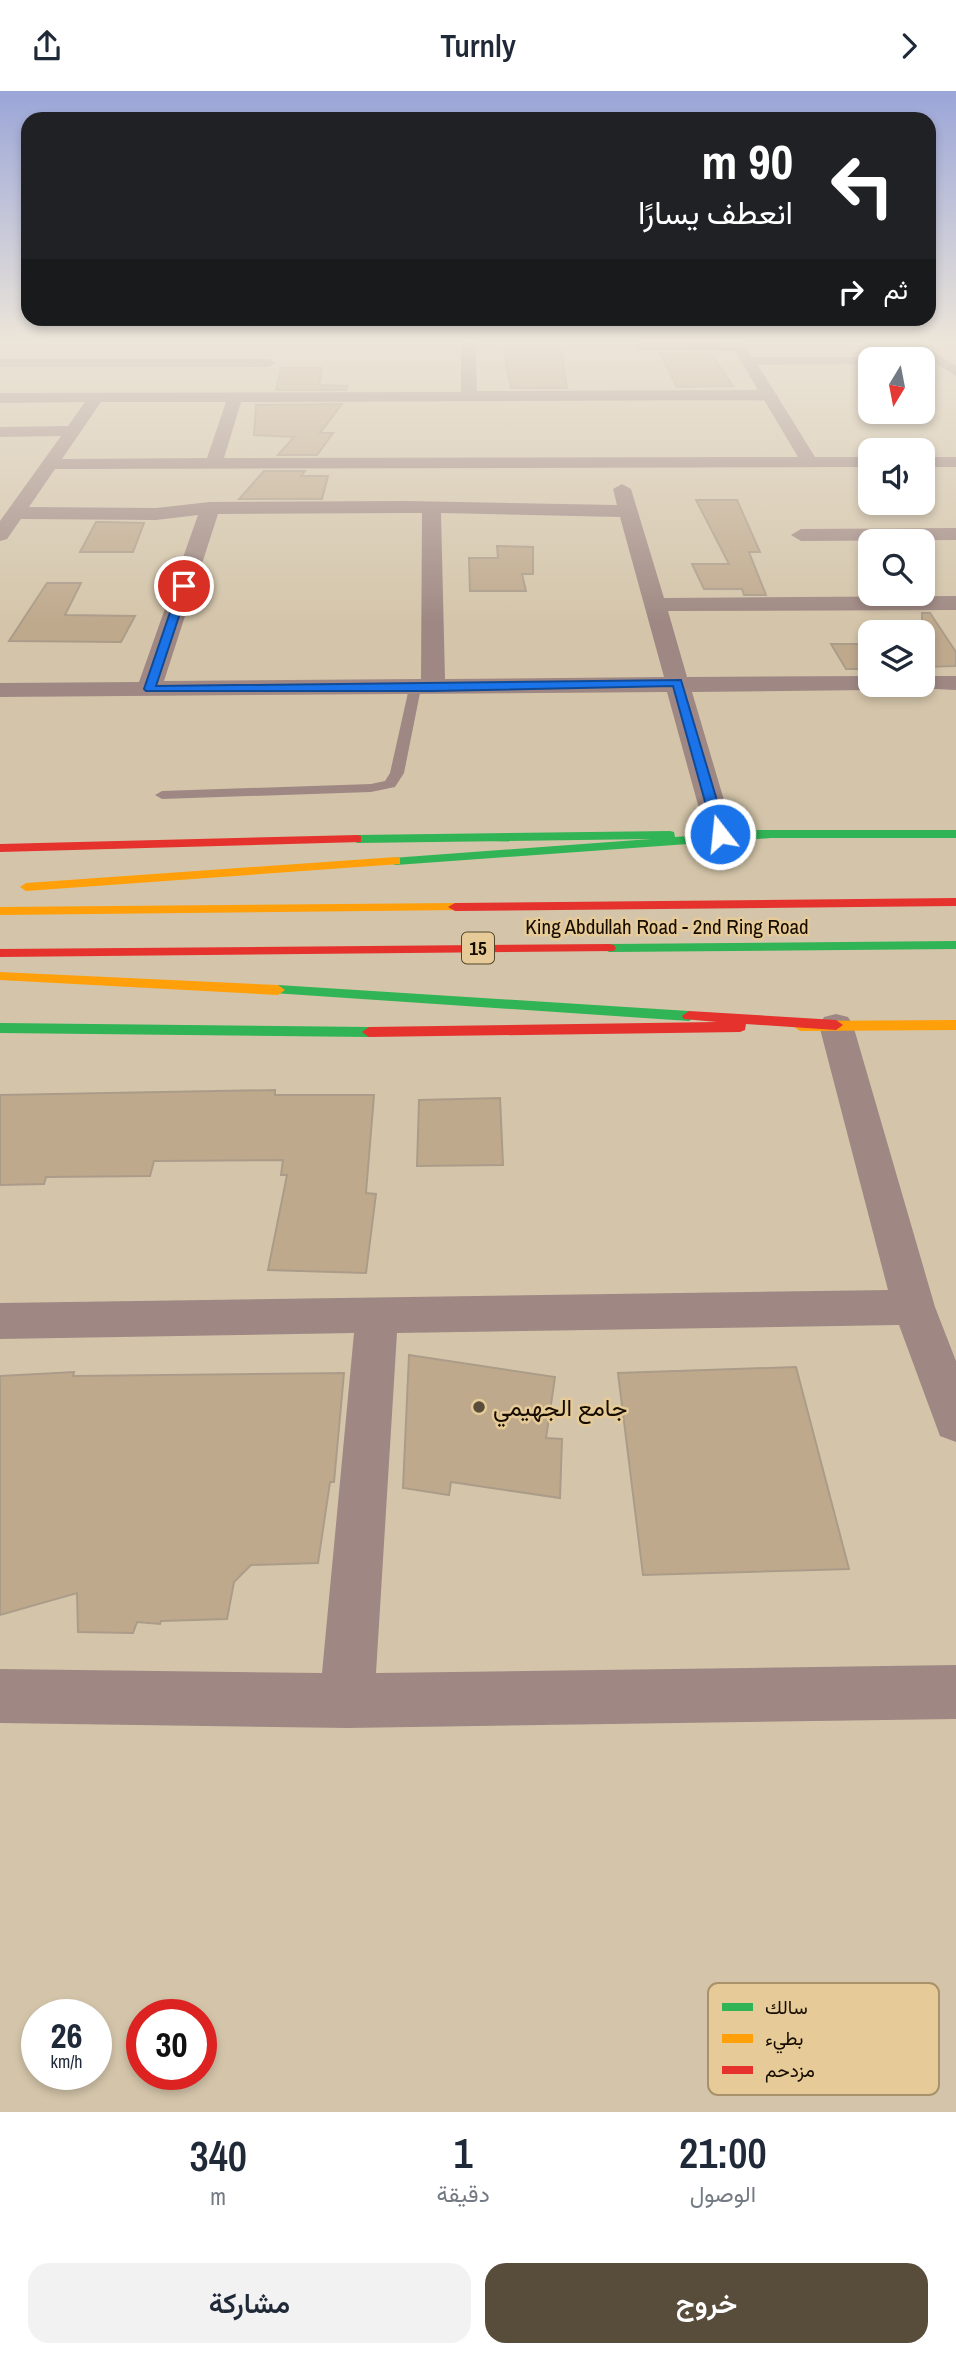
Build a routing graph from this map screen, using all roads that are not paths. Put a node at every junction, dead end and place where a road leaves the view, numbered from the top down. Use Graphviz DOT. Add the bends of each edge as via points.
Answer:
graph roads {
  1 [pos="71,434"];
  2 [pos="223,434"];
  3 [pos="793,434"];
  4 [pos="858,462"];
  5 [pos="935,462"];
  6 [pos="956,462"];
  7 [pos="615,463"];
  8 [pos="810,463"];
  9 [pos="49,464"];
  10 [pos="214,464"];
  11 [pos="210,508"];
  12 [pos="432,508"];
  13 [pos="629,511"];
  14 [pos="15,513"];
  15 [pos="956,534"];
  16 [pos="0,535"];
  17 [pos="801,535"];
  18 [pos="956,603"];
  19 [pos="655,605"];
  20 [pos="677,683"];
  21 [pos="858,683"];
  22 [pos="935,683"];
  23 [pos="956,683"];
  24 [pos="424,688"];
  25 [pos="149,689"];
  26 [pos="0,690"];
  27 [pos="162,795"];
  28 [pos="720,834"];
  29 [pos="771,834"];
  30 [pos="956,834"];
  31 [pos="0,848"];
  32 [pos="13,888"];
  33 [pos="956,902"];
  34 [pos="0,911"];
  35 [pos="956,945"];
  36 [pos="0,953"];
  37 [pos="0,977"];
  38 [pos="836,1025"];
  39 [pos="956,1025"];
  40 [pos="0,1028"];
  41 [pos="914,1307"];
  42 [pos="377,1315"];
  43 [pos="0,1321"];
  44 [pos="956,1422"];
  45 [pos="956,1692"];
  46 [pos="0,1696"];
  47 [pos="347,1701"];
  1 -- 9 [label="street"];
  2 -- 10 [label="street"];
  3 -- 8 [label="street"];
  4 -- 8 [label="street"];
  5 -- 6 [label="street"];
  7 -- 8 [label="street"];
  7 -- 10 [label="street"];
  7 -- 13 [label="street"];
  9 -- 10 [label="street"];
  9 -- 14 [label="street"];
  11 -- 12 [label="street"];
  11 -- 14 [label="street" via="156,514"];
  11 -- 25 [label="street"];
  12 -- 13 [label="street"];
  12 -- 24 [label="street"];
  13 -- 19 [label="street"];
  14 -- 16 [label="street"];
  15 -- 17 [label="street"];
  18 -- 19 [label="street"];
  19 -- 20 [label="street"];
  20 -- 21 [label="street"];
  20 -- 24 [label="street"];
  20 -- 28 [label="street"];
  22 -- 23 [label="street"];
  24 -- 25 [label="street"];
  24 -- 27 [label="lane" via="390,784"];
  25 -- 26 [label="street"];
  28 -- 29 [label="main road"];
  28 -- 31 [label="main road"];
  29 -- 30 [label="main road"];
  29 -- 32 [label="main road"];
  33 -- 34 [label="main road, King Abdullah Road - 2nd Ring Road / 15"];
  35 -- 36 [label="main road, King Abdullah Road - 2nd Ring Road / 15"];
  37 -- 38 [label="main road"];
  38 -- 39 [label="main road"];
  38 -- 40 [label="main road" via="371,1032"];
  38 -- 41 [label="street"];
  41 -- 42 [label="street"];
  41 -- 44 [label="street"];
  42 -- 43 [label="street"];
  42 -- 47 [label="street"];
  45 -- 47 [label="street"];
  46 -- 47 [label="street"];
}
